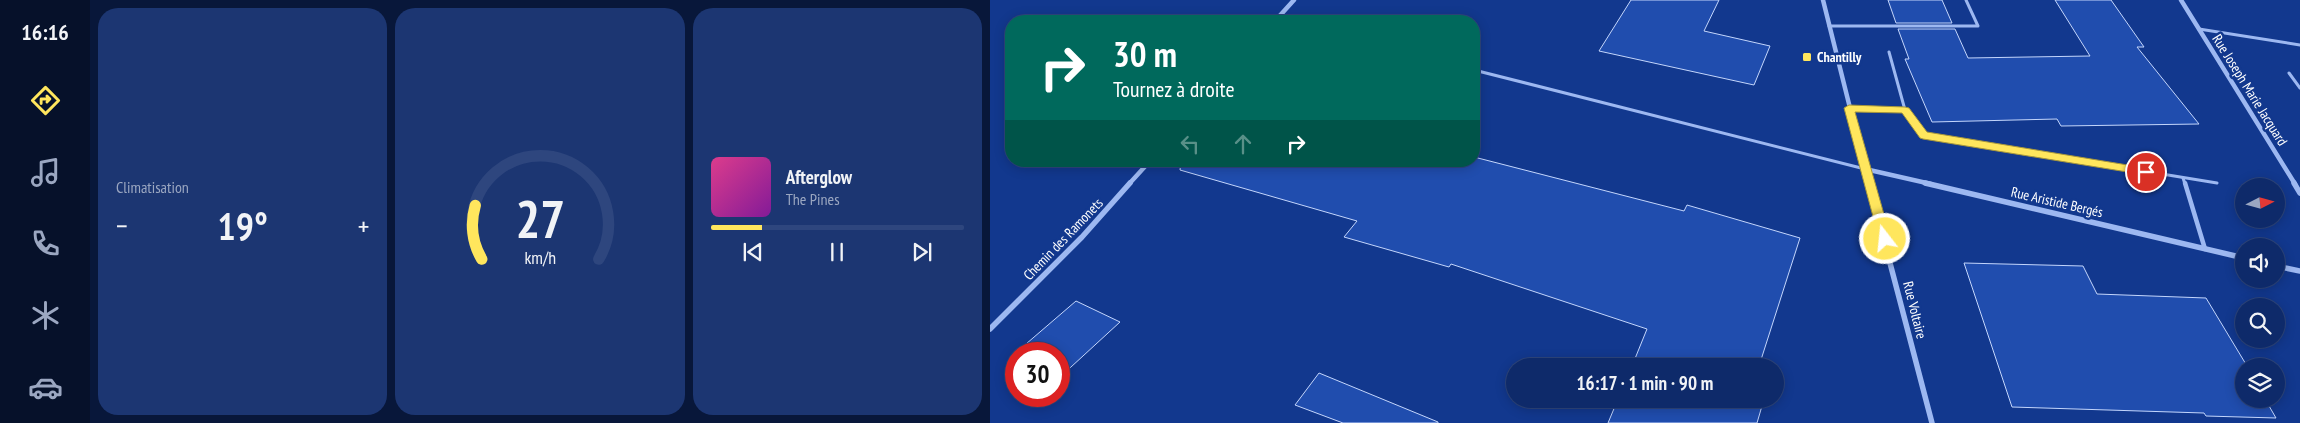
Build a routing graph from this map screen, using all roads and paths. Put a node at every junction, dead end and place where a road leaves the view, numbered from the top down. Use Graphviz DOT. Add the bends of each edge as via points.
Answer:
graph roads {
  1 [pos="1294,0"];
  2 [pos="1823,0"];
  3 [pos="1966,0"];
  4 [pos="2181,0"];
  5 [pos="1280,15"];
  6 [pos="1829,26"];
  7 [pos="2198,29"];
  8 [pos="2300,45"];
  9 [pos="1889,52"];
  10 [pos="1480,72"];
  11 [pos="2289,73"];
  12 [pos="2300,88"];
  13 [pos="1849,108"];
  14 [pos="1905,110"];
  15 [pos="1145,167"];
  16 [pos="1865,169"];
  17 [pos="2183,178"];
  18 [pos="2217,183"];
  19 [pos="2300,193"];
  20 [pos="2205,249"];
  21 [pos="2235,256"];
  22 [pos="2285,268"];
  23 [pos="2300,271"];
  24 [pos="990,329"];
  25 [pos="1932,423"];
  1 -- 5 [label="street"];
  2 -- 6 [label="street, Rue Voltaire"];
  3 -- 6 [label="lane" via="1978,26"];
  4 -- 7 [label="street, Rue Joseph Marie Jacquard"];
  6 -- 13 [label="street, Rue Voltaire"];
  7 -- 8 [label="lane"];
  7 -- 19 [label="street, Rue Joseph Marie Jacquard"];
  9 -- 14 [label="lane"];
  10 -- 16 [label="lane"];
  11 -- 12 [label="lane"];
  13 -- 14 [label="lane"];
  13 -- 16 [label="street, Rue Voltaire"];
  14 -- 17 [label="lane" via="1923,135"];
  15 -- 24 [label="street, Chemin des Ramonets" via="1082,237"];
  16 -- 20 [label="street, Rue Aristide Bergés"];
  16 -- 25 [label="street, Rue Voltaire"];
  17 -- 18 [label="lane"];
  17 -- 20 [label="lane"];
  20 -- 21 [label="street, Rue Aristide Bergés"];
  22 -- 23 [label="street"];
}
